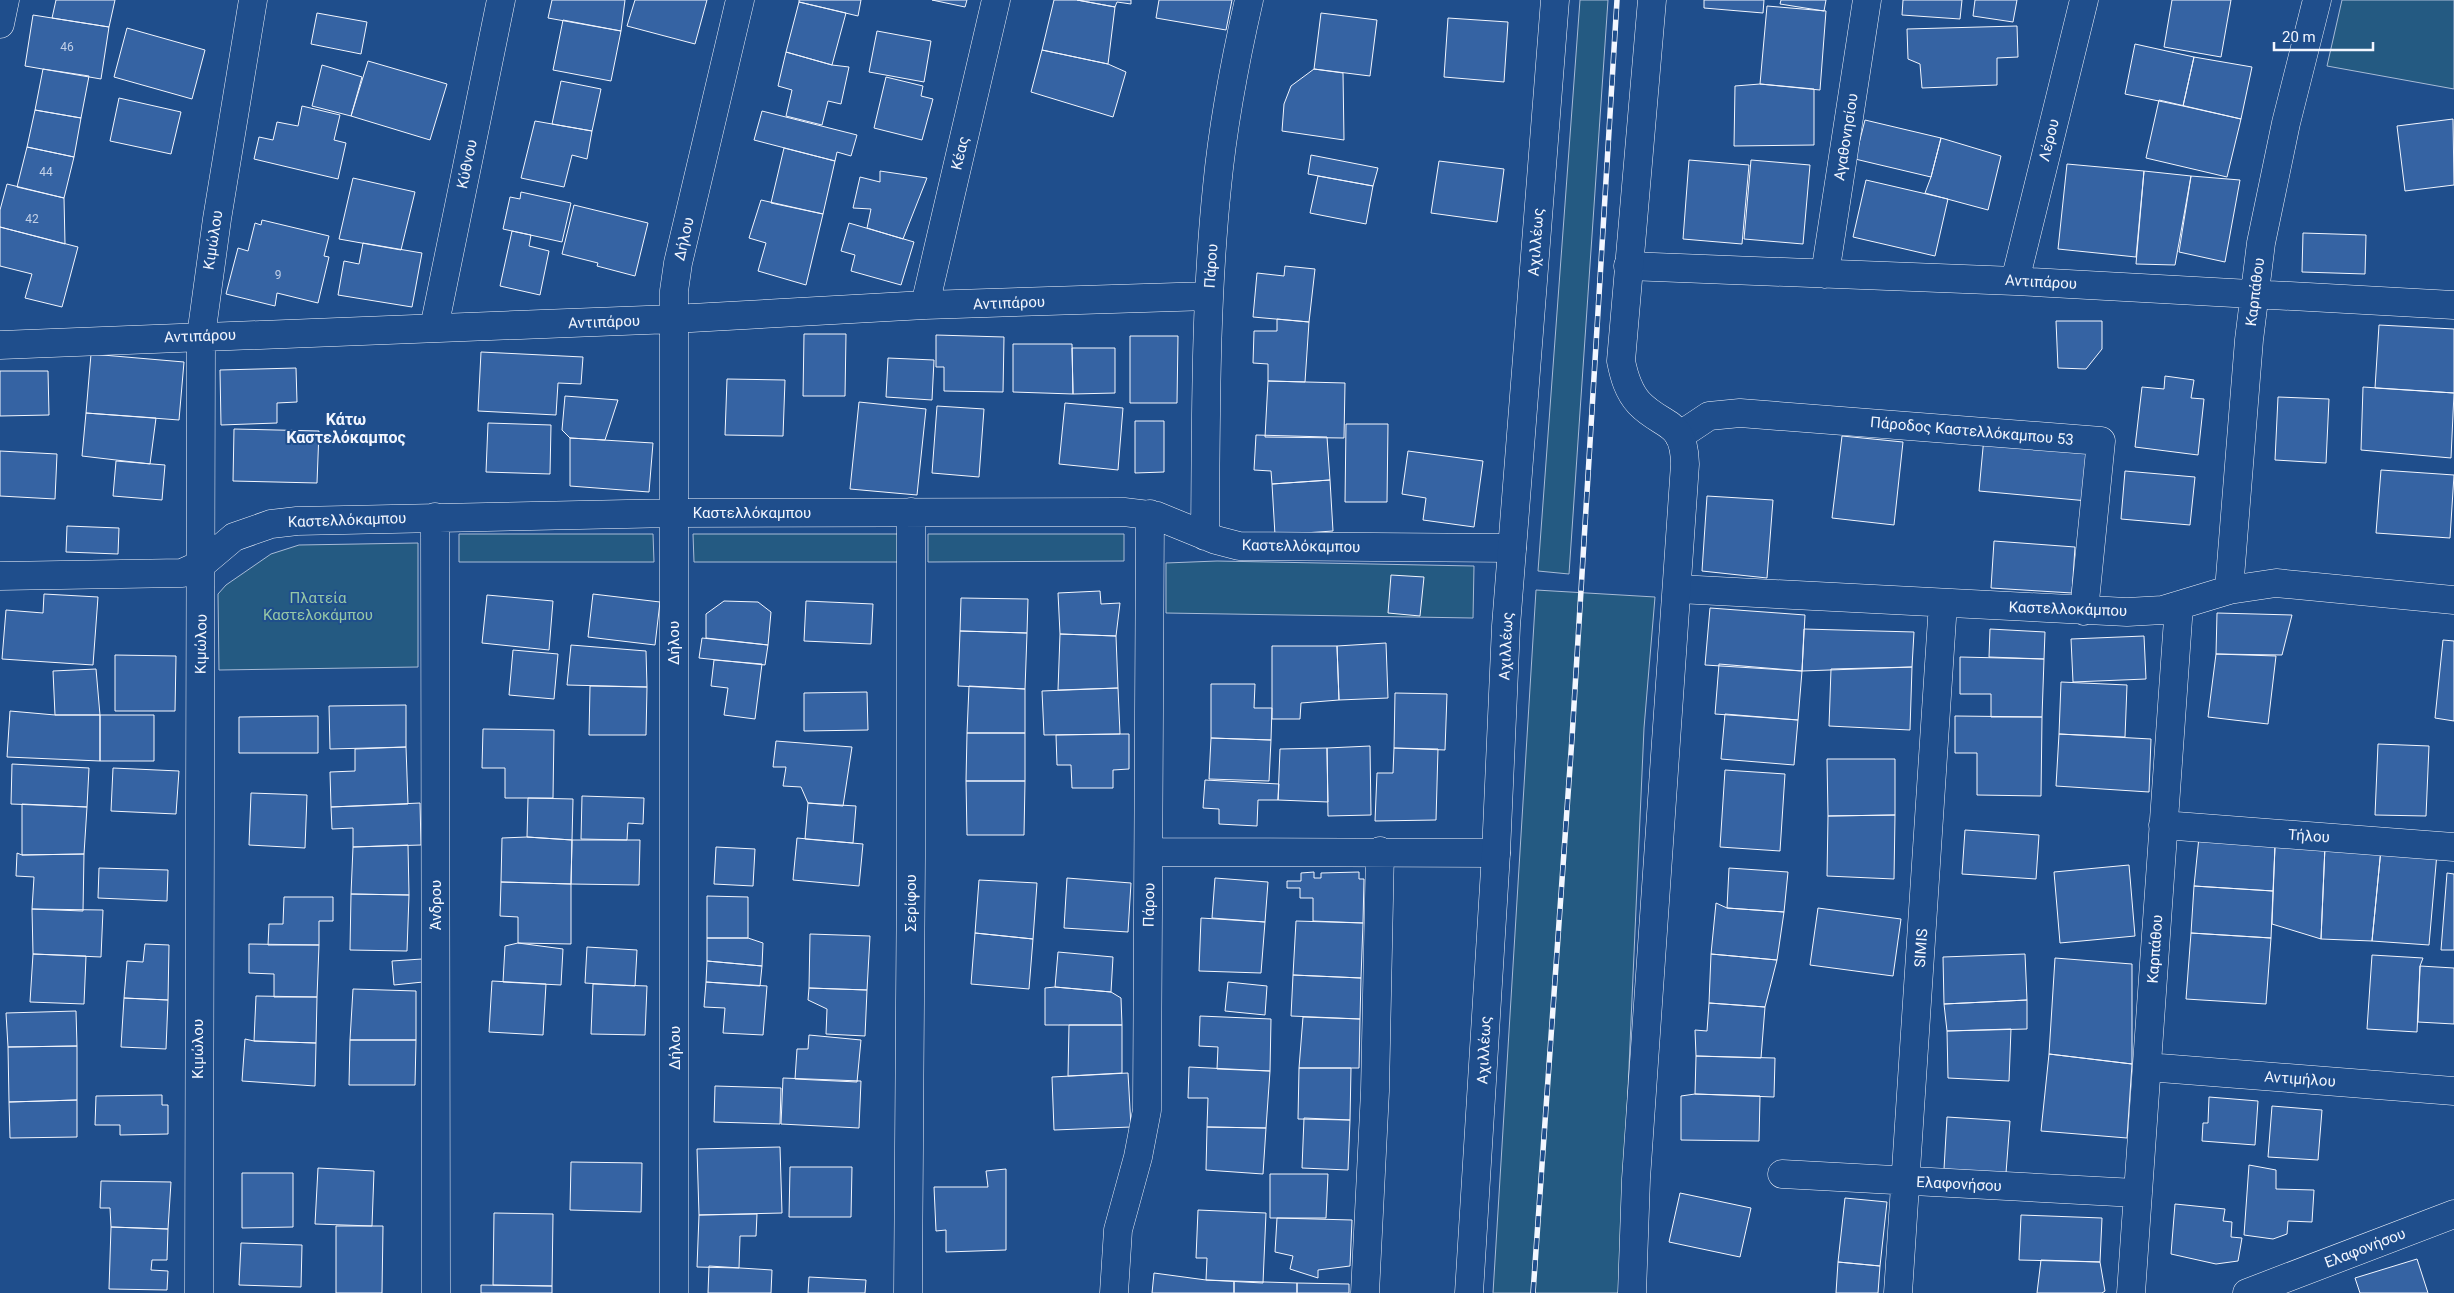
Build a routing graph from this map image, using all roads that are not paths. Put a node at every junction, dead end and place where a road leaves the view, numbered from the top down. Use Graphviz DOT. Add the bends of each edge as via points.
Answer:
graph roads {
  1 [pos="5,0"];
  2 [pos="253,0"];
  3 [pos="501,0"];
  4 [pos="740,0"];
  5 [pos="996,0"];
  6 [pos="1249,0"];
  7 [pos="1555,0"];
  8 [pos="1652,0"];
  9 [pos="1868,0"];
  10 [pos="2084,0"];
  11 [pos="2317,0"];
  12 [pos="0,24"];
  13 [pos="1628,266"];
  14 [pos="1825,274"];
  15 [pos="2015,281"];
  16 [pos="2254,293"];
  17 [pos="1209,296"];
  18 [pos="2454,305"];
  19 [pos="925,306"];
  20 [pos="673,319"];
  21 [pos="434,328"];
  22 [pos="201,336"];
  23 [pos="0,345"];
  24 [pos="1679,436"];
  25 [pos="201,491"];
  26 [pos="911,512"];
  27 [pos="674,513"];
  28 [pos="1150,514"];
  29 [pos="435,517"];
  30 [pos="1205,536"];
  31 [pos="234,537"];
  32 [pos="1512,548"];
  33 [pos="202,564"];
  34 [pos="0,576"];
  35 [pos="1678,589"];
  36 [pos="2229,590"];
  37 [pos="2454,600"];
  38 [pos="1943,603"];
  39 [pos="2179,606"];
  40 [pos="2084,611"];
  41 [pos="2163,825"];
  42 [pos="2454,847"];
  43 [pos="1380,851"];
  44 [pos="1150,852"];
  45 [pos="1496,852"];
  46 [pos="2147,1067"];
  47 [pos="2454,1091"];
  48 [pos="1782,1174"];
  49 [pos="1906,1182"];
  50 [pos="2136,1193"];
  51 [pos="2454,1214"];
  52 [pos="199,1293"];
  53 [pos="436,1293"];
  54 [pos="674,1293"];
  55 [pos="908,1293"];
  56 [pos="1114,1293"];
  57 [pos="1364,1293"];
  58 [pos="1469,1293"];
  59 [pos="1632,1293"];
  60 [pos="1898,1293"];
  61 [pos="2130,1293"];
  62 [pos="2247,1293"];
  1 -- 12 [label="street"];
  2 -- 22 [label="street, Κιμώλου" via="216,219"];
  3 -- 21 [label="street, Κύθνου"];
  4 -- 20 [label="street, Δήλου" via="678,263"];
  5 -- 19 [label="street, Κέας"];
  6 -- 17 [label="street, Πάρου" via="1237,52 1220,161"];
  7 -- 32 [label="street, Αχιλλέως"];
  8 -- 13 [label="street"];
  9 -- 14 [label="street, Αγαθονησίου"];
  10 -- 15 [label="street, Λέρου"];
  11 -- 16 [label="street, Καρπάθου" via="2286,123"];
  13 -- 14 [label="street, Αντιπάρου"];
  13 -- 24 [label="street" via="1621,361 1623,372 1630,391 1640,403 1670,424"];
  14 -- 15 [label="street, Αντιπάρου"];
  15 -- 16 [label="street, Αντιπάρου"];
  16 -- 18 [label="street, Αντιπάρου"];
  16 -- 36 [label="street, Καρπάθου"];
  17 -- 19 [label="street, Αντιπάρου"];
  17 -- 30 [label="street, Πάρου"];
  19 -- 20 [label="street, Αντιπάρου"];
  20 -- 21 [label="street, Αντιπάρου"];
  20 -- 27 [label="street, Δήλου"];
  21 -- 22 [label="street, Αντιπάρου"];
  22 -- 23 [label="street, Αντιπάρου"];
  22 -- 25 [label="street, Κιμώλου"];
  24 -- 35 [label="street" via="1685,464"];
  24 -- 40 [label="street, Πάροδος Καστελλόκαμπου 53" via="1709,416 1740,413 2101,441"];
  25 -- 31 [label="street" via="217,522"];
  25 -- 33 [label="street, Κιμώλου"];
  26 -- 27 [label="street, Καστελλόκαμπου"];
  26 -- 28 [label="street, Καστελλόκαμπου"];
  26 -- 55 [label="street, Σερίφου"];
  27 -- 29 [label="street, Καστελλόκαμπου"];
  27 -- 54 [label="street, Δήλου"];
  28 -- 30 [label="street, Καστελλόκαμπου" via="1172,520"];
  28 -- 44 [label="street, Πάρου"];
  29 -- 31 [label="street, Καστελλόκαμπου" via="284,522"];
  29 -- 53 [label="street, Άνδρου"];
  30 -- 32 [label="street, Καστελλόκαμπου" via="1239,546"];
  31 -- 33 [label="street, Καστελλόκαμπου"];
  32 -- 45 [label="street, Αχιλλέως"];
  33 -- 34 [label="street, Καστελλόκαμπου" via="182,573"];
  33 -- 52 [label="street, Κιμώλου" via="198,814"];
  35 -- 38 [label="street, Καστελλοκάμπου"];
  35 -- 59 [label="street" via="1637,1169"];
  36 -- 37 [label="street, Καστελλοκάμπου" via="2276,584"];
  36 -- 39 [label="street, Καστελλοκάμπου"];
  38 -- 40 [label="street, Καστελλοκάμπου"];
  38 -- 49 [label="street, SIMIS"];
  39 -- 40 [label="street, Καστελλοκάμπου" via="2155,611"];
  39 -- 41 [label="street, Καρπάθου"];
  41 -- 42 [label="street, Τήλου"];
  41 -- 46 [label="street, Καρπάθου"];
  43 -- 44 [label="street"];
  43 -- 45 [label="street"];
  43 -- 57 [label="street" via="1375,1091"];
  44 -- 56 [label="street, Πάρου" via="1147,1110 1118,1230"];
  45 -- 58 [label="street, Αχιλλέως"];
  46 -- 47 [label="street, Αντιμήλου"];
  46 -- 50 [label="street, Καρπάθου"];
  48 -- 49 [label="street, Ελαφονήσου"];
  49 -- 50 [label="street, Ελαφονήσου"];
  49 -- 60 [label="street, SIMIS"];
  50 -- 61 [label="street, Καρπάθου"];
  51 -- 62 [label="street, Ελαφονήσου"];
}
